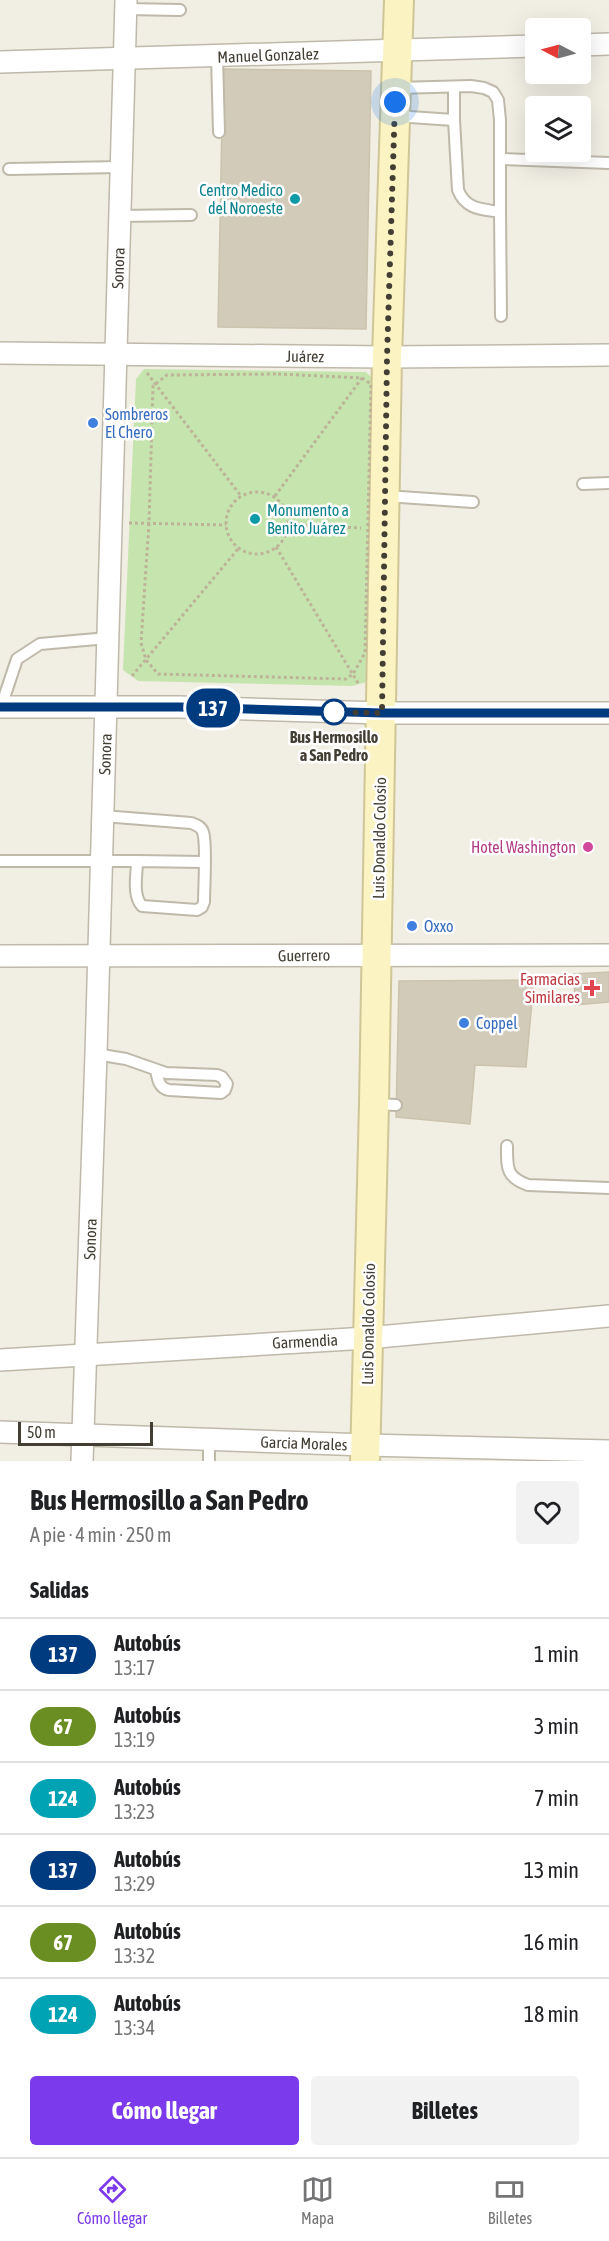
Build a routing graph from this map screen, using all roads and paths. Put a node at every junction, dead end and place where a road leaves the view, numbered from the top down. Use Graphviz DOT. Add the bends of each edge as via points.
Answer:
graph roads {
  1 [pos="399,0"];
  2 [pos="126,5"];
  3 [pos="180,10"];
  4 [pos="609,44"];
  5 [pos="591,45"];
  6 [pos="525,46"];
  7 [pos="398,51"];
  8 [pos="217,57"];
  9 [pos="124,59"];
  10 [pos="0,62"];
  11 [pos="454,87"];
  12 [pos="396,88"];
  13 [pos="394,116"];
  14 [pos="454,120"];
  15 [pos="219,132"];
  16 [pos="500,159"];
  17 [pos="609,163"];
  18 [pos="121,167"];
  19 [pos="9,169"];
  20 [pos="500,212"];
  21 [pos="191,215"];
  22 [pos="119,216"];
  23 [pos="501,316"];
  24 [pos="0,353"];
  25 [pos="115,354"];
  26 [pos="609,355"];
  27 [pos="377,364"];
  28 [pos="144,369"];
  29 [pos="362,378"];
  30 [pos="155,383"];
  31 [pos="609,483"];
  32 [pos="583,484"];
  33 [pos="241,496"];
  34 [pos="386,496"];
  35 [pos="275,497"];
  36 [pos="473,502"];
  37 [pos="129,522"];
  38 [pos="149,523"];
  39 [pos="226,525"];
  40 [pos="288,525"];
  41 [pos="367,528"];
  42 [pos="378,529"];
  43 [pos="239,548"];
  44 [pos="276,548"];
  45 [pos="108,638"];
  46 [pos="146,660"];
  47 [pos="353,674"];
  48 [pos="132,676"];
  49 [pos="359,684"];
  50 [pos="1,707"];
  51 [pos="106,707"];
  52 [pos="382,713"];
  53 [pos="609,713"];
  54 [pos="103,816"];
  55 [pos="0,861"];
  56 [pos="101,861"];
  57 [pos="137,861"];
  58 [pos="204,862"];
  59 [pos="377,954"];
  60 [pos="609,955"];
  61 [pos="0,956"];
  62 [pos="98,957"];
  63 [pos="96,1054"];
  64 [pos="156,1070"];
  65 [pos="507,1146"];
  66 [pos="609,1188"];
  67 [pos="609,1316"];
  68 [pos="367,1338"];
  69 [pos="85,1354"];
  70 [pos="0,1360"];
  71 [pos="0,1432"];
  72 [pos="82,1435"];
  73 [pos="209,1440"];
  74 [pos="609,1451"];
  75 [pos="365,1453"];
  76 [pos="82,1461"];
  77 [pos="209,1461"];
  1 -- 7 [label="main road, Luis Donaldo Colosio"];
  2 -- 3 [label="lane"];
  2 -- 9 [label="street, Sonora"];
  4 -- 5 [label="street"];
  6 -- 7 [label="street, Manuel Gonzalez"];
  7 -- 8 [label="street, Manuel Gonzalez"];
  7 -- 12 [label="main road, Luis Donaldo Colosio"];
  8 -- 9 [label="street, Manuel Gonzalez"];
  8 -- 15 [label="lane"];
  9 -- 10 [label="street, Manuel Gonzalez"];
  9 -- 18 [label="street, Sonora"];
  11 -- 12 [label="lane"];
  11 -- 14 [label="lane"];
  11 -- 16 [label="lane" via="493,92 498,100"];
  12 -- 13 [label="main road, Luis Donaldo Colosio"];
  13 -- 14 [label="lane"];
  13 -- 27 [label="main road, Luis Donaldo Colosio"];
  14 -- 20 [label="lane" via="458,190 462,199 475,208"];
  16 -- 17 [label="lane"];
  16 -- 20 [label="lane"];
  18 -- 19 [label="lane"];
  18 -- 22 [label="street, Sonora"];
  20 -- 23 [label="lane"];
  21 -- 22 [label="lane"];
  22 -- 25 [label="street, Sonora"];
  24 -- 25 [label="street, Juárez"];
  25 -- 27 [label="street, Juárez"];
  25 -- 45 [label="street, Sonora"];
  26 -- 27 [label="street, Juárez"];
  27 -- 29 [label="path"];
  27 -- 34 [label="main road, Luis Donaldo Colosio"];
  28 -- 30 [label="path"];
  29 -- 30 [label="path" via="167,375"];
  29 -- 35 [label="path"];
  29 -- 41 [label="path" via="371,384"];
  30 -- 33 [label="path"];
  30 -- 38 [label="path"];
  31 -- 32 [label="lane"];
  33 -- 35 [label="path" via="258,491"];
  33 -- 39 [label="path" via="229,508"];
  34 -- 36 [label="lane"];
  34 -- 52 [label="main road, Luis Donaldo Colosio"];
  35 -- 40 [label="path" via="285,509"];
  37 -- 38 [label="path"];
  38 -- 39 [label="path"];
  38 -- 46 [label="path" via="141,643"];
  39 -- 43 [label="path"];
  40 -- 41 [label="path"];
  40 -- 44 [label="path"];
  41 -- 42 [label="path"];
  41 -- 47 [label="path" via="365,653"];
  43 -- 44 [label="path" via="258,554"];
  43 -- 46 [label="path"];
  44 -- 47 [label="path"];
  45 -- 50 [label="lane" via="40,644 17,658"];
  45 -- 51 [label="street, Sonora"];
  46 -- 47 [label="path" via="158,674 346,679"];
  46 -- 48 [label="path"];
  47 -- 49 [label="path"];
  50 -- 51 [label="street"];
  51 -- 52 [label="street"];
  51 -- 54 [label="street, Sonora"];
  52 -- 53 [label="street"];
  52 -- 59 [label="main road, Luis Donaldo Colosio"];
  54 -- 56 [label="street, Sonora"];
  54 -- 58 [label="lane" via="199,825 203,831"];
  55 -- 56 [label="lane"];
  56 -- 57 [label="lane"];
  56 -- 62 [label="street, Sonora"];
  57 -- 58 [label="lane"];
  57 -- 58 [label="lane" via="136,894 142,906 197,910 204,902"];
  59 -- 60 [label="street, Guerrero"];
  59 -- 62 [label="street, Guerrero"];
  59 -- 68 [label="main road, Luis Donaldo Colosio" via="385,1104"];
  61 -- 62 [label="street, Guerrero"];
  62 -- 63 [label="street, Sonora"];
  63 -- 64 [label="lane"];
  63 -- 69 [label="street, Sonora"];
  64 -- 64 [label="lane" via="160,1085 169,1090 221,1093 227,1084 218,1076"];
  65 -- 66 [label="lane" via="509,1174 517,1181 528,1185"];
  67 -- 68 [label="street, Garmendia"];
  68 -- 69 [label="street, Garmendia"];
  68 -- 75 [label="main road, Luis Donaldo Colosio"];
  69 -- 70 [label="street, Garmendia"];
  69 -- 72 [label="street, Sonora"];
  71 -- 72 [label="street, Garcia Morales"];
  72 -- 73 [label="street, Garcia Morales"];
  72 -- 76 [label="street, Sonora"];
  73 -- 75 [label="street, Garcia Morales"];
  73 -- 77 [label="lane"];
  74 -- 75 [label="street, Garcia Morales"];
}
